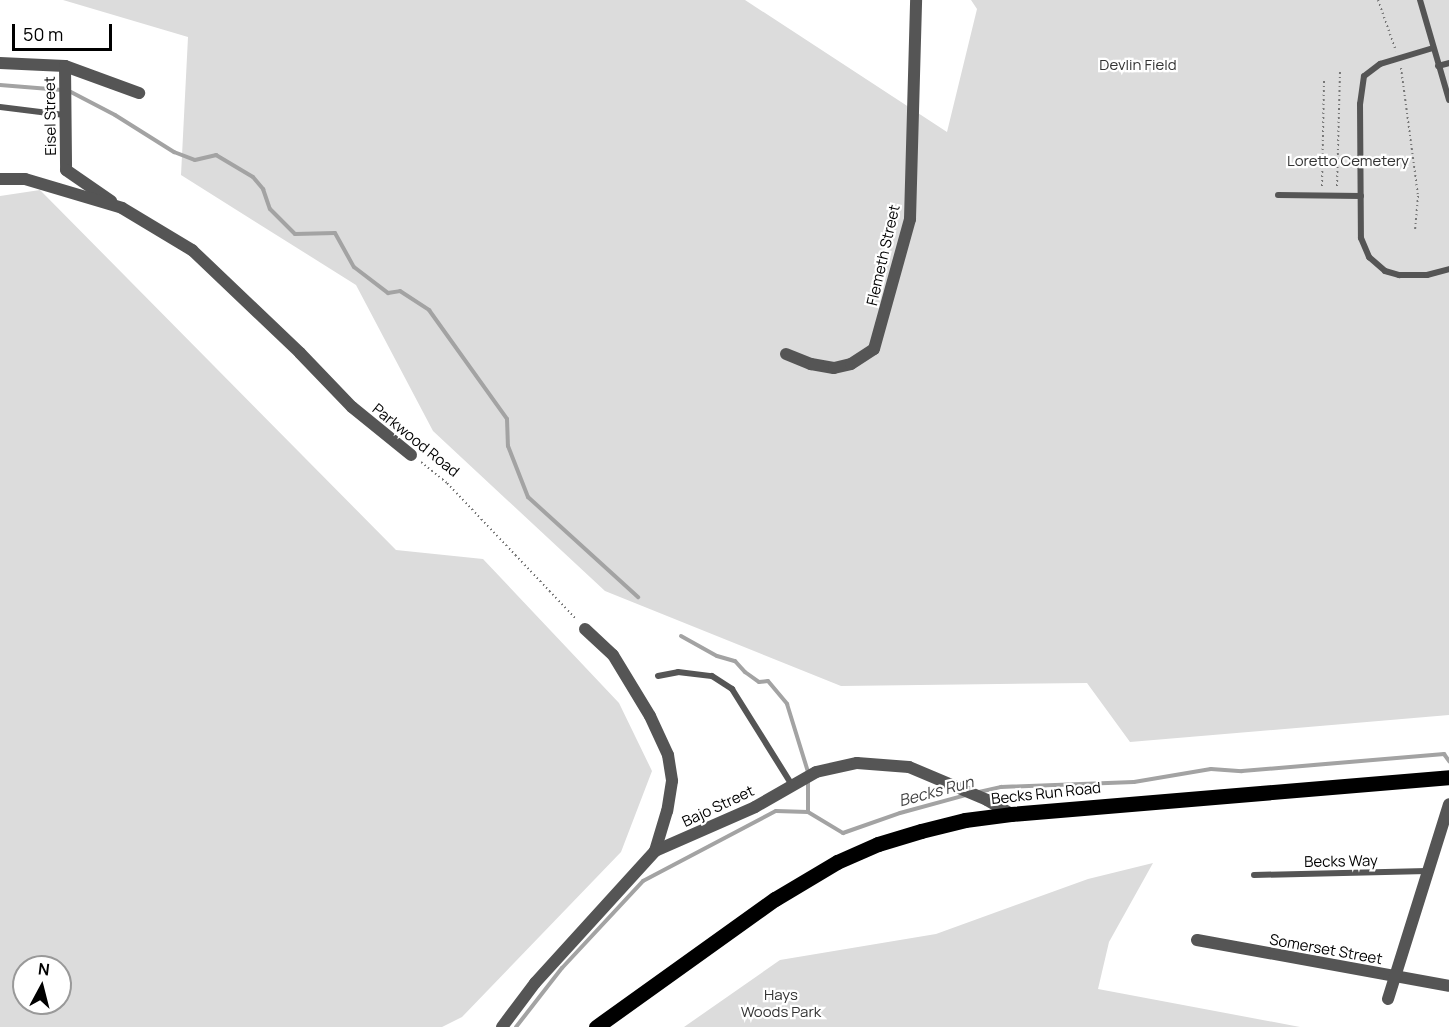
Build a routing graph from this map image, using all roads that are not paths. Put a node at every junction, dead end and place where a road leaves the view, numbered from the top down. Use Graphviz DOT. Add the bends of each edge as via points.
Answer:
graph roads {
  1 [pos="916,0"];
  2 [pos="1420,0"];
  3 [pos="1433,48"];
  4 [pos="0,63"];
  5 [pos="1449,63"];
  6 [pos="1438,66"];
  7 [pos="65,73"];
  8 [pos="139,93"];
  9 [pos="1449,100"];
  10 [pos="0,107"];
  11 [pos="65,115"];
  12 [pos="0,179"];
  13 [pos="1278,195"];
  14 [pos="1361,196"];
  15 [pos="122,208"];
  16 [pos="1449,269"];
  17 [pos="786,354"];
  18 [pos="411,454"];
  19 [pos="585,629"];
  20 [pos="658,676"];
  21 [pos="1449,777"];
  22 [pos="795,782"];
  23 [pos="1449,804"];
  24 [pos="1011,814"];
  25 [pos="655,851"];
  26 [pos="1430,871"];
  27 [pos="1254,875"];
  28 [pos="1197,940"];
  29 [pos="1394,977"];
  30 [pos="1449,986"];
  31 [pos="1388,999"];
  32 [pos="502,1027"];
  33 [pos="596,1027"];
  1 -- 17 [label="street, Flemeth Street" via="910,219 874,349 850,364 834,368"];
  2 -- 3 [label="lane"];
  3 -- 6 [label="lane"];
  3 -- 14 [label="lane" via="1380,64 1365,76 1360,104"];
  4 -- 7 [label="street"];
  5 -- 6 [label="lane"];
  6 -- 9 [label="lane"];
  7 -- 8 [label="street"];
  7 -- 11 [label="street, Eisel Street"];
  10 -- 11 [label="lane"];
  11 -- 15 [label="street, Eisel Street" via="66,170"];
  12 -- 15 [label="street, Parkwood Road" via="25,179"];
  13 -- 14 [label="lane"];
  14 -- 16 [label="lane" via="1361,238 1369,257 1385,271 1427,275"];
  15 -- 18 [label="street, Parkwood Road" via="192,250 352,407"];
  19 -- 25 [label="street" via="613,655 650,716 668,755 672,781"];
  20 -- 22 [label="lane" via="678,672 712,676 732,689"];
  21 -- 24 [label="main road, Becks Run Road"];
  22 -- 24 [label="street, Bajo Street" via="816,772 857,763 909,767"];
  22 -- 25 [label="street, Bajo Street" via="755,807"];
  23 -- 26 [label="street"];
  24 -- 33 [label="main road, Becks Run Road" via="921,831 837,862 775,899"];
  25 -- 32 [label="street, Bajo Street" via="535,983"];
  26 -- 27 [label="lane, Becks Way"];
  26 -- 29 [label="street"];
  28 -- 29 [label="street, Somerset Street"];
  29 -- 30 [label="street, Somerset Street"];
  29 -- 31 [label="street"];
}
